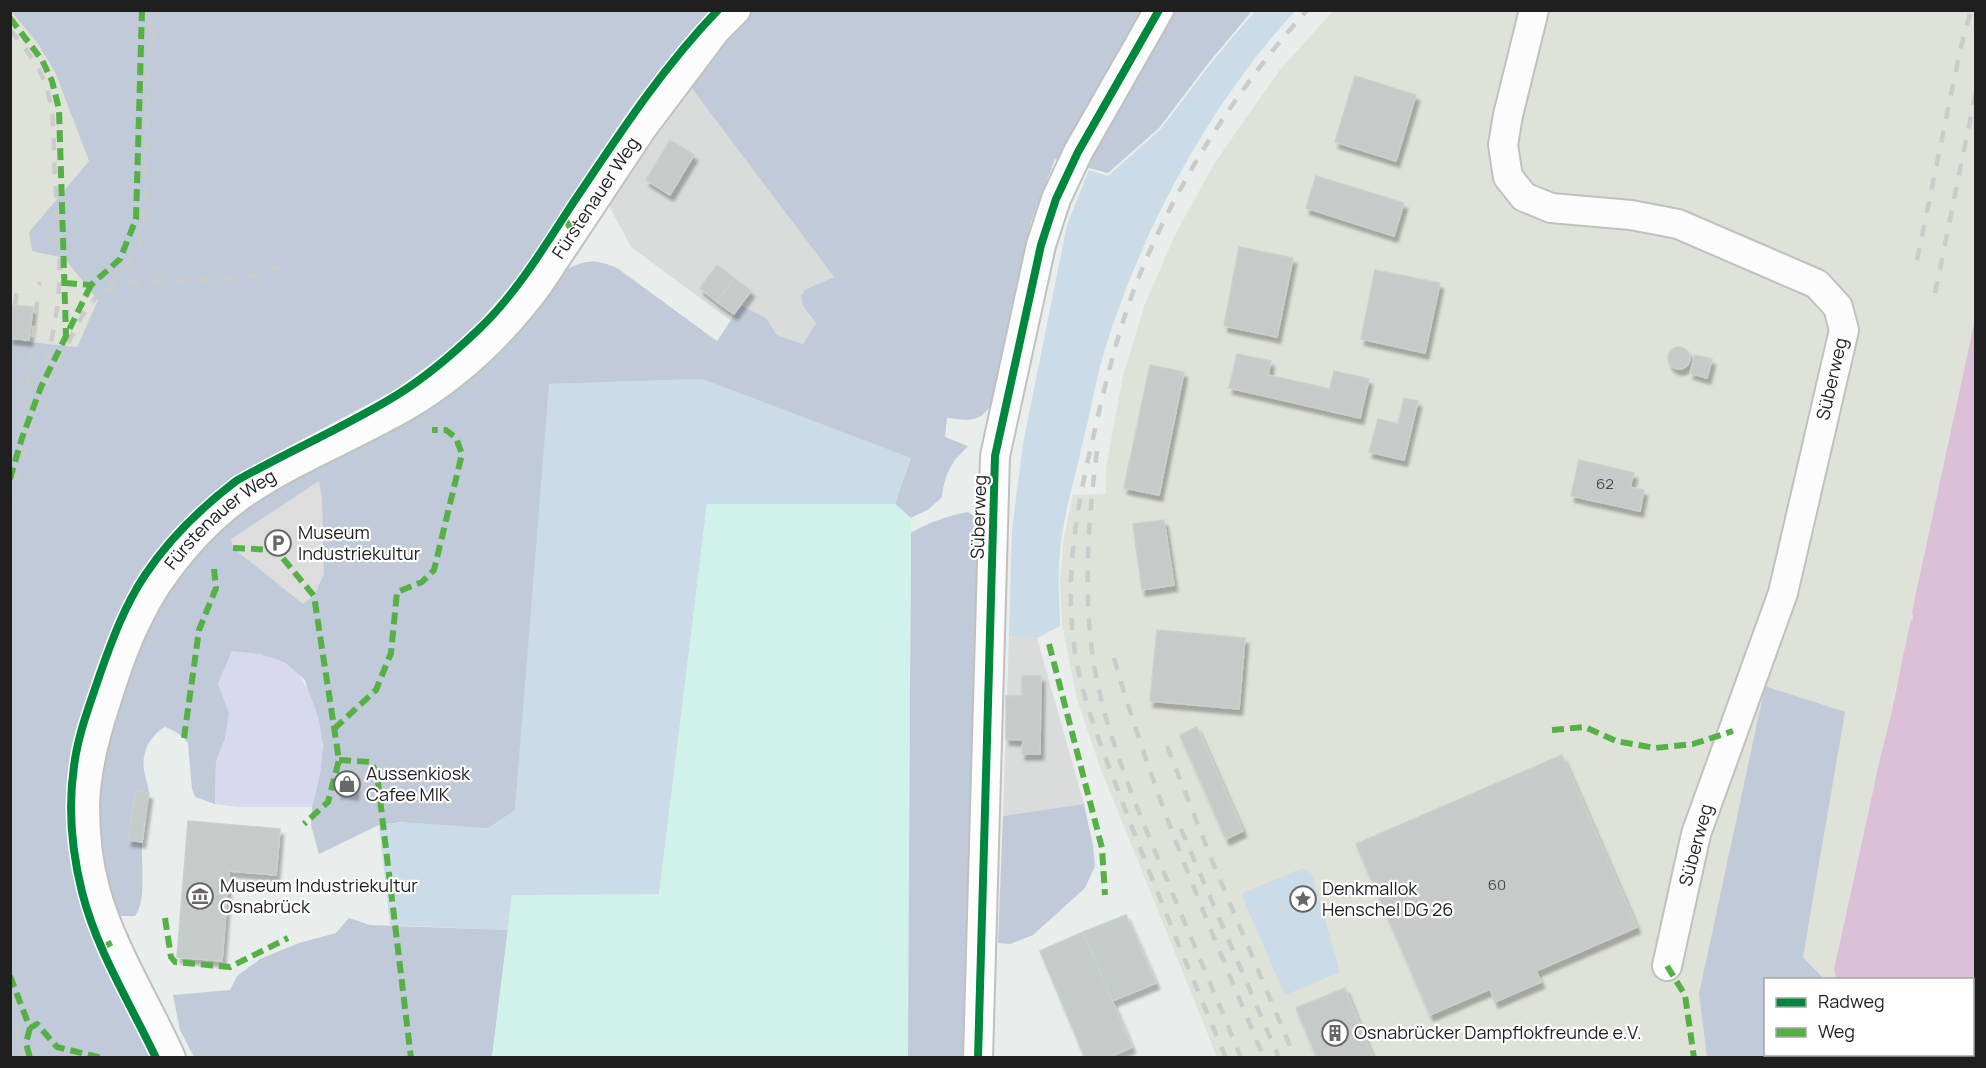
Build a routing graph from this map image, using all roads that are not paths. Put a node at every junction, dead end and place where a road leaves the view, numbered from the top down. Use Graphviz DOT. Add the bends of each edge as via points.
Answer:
graph roads {
  1 [pos="736,10"];
  2 [pos="1160,10"];
  3 [pos="1534,10"];
  4 [pos="1667,966"];
  5 [pos="171,1058"];
  6 [pos="978,1058"];
  1 -- 5 [label="street, Fürstenauer Weg" via="670,91 532,293 492,339 464,365 406,406 278,473 222,510 182,553 138,617 98,726 89,766 86,823 95,888 104,916"];
  2 -- 6 [label="street, Süberweg" via="1078,152 1056,198 1041,245 995,456"];
  3 -- 4 [label="street, Süberweg" via="1503,145 1508,177 1524,197 1551,208 1631,215 1678,224 1817,284 1838,307 1844,330 1783,593 1696,834"];
}
